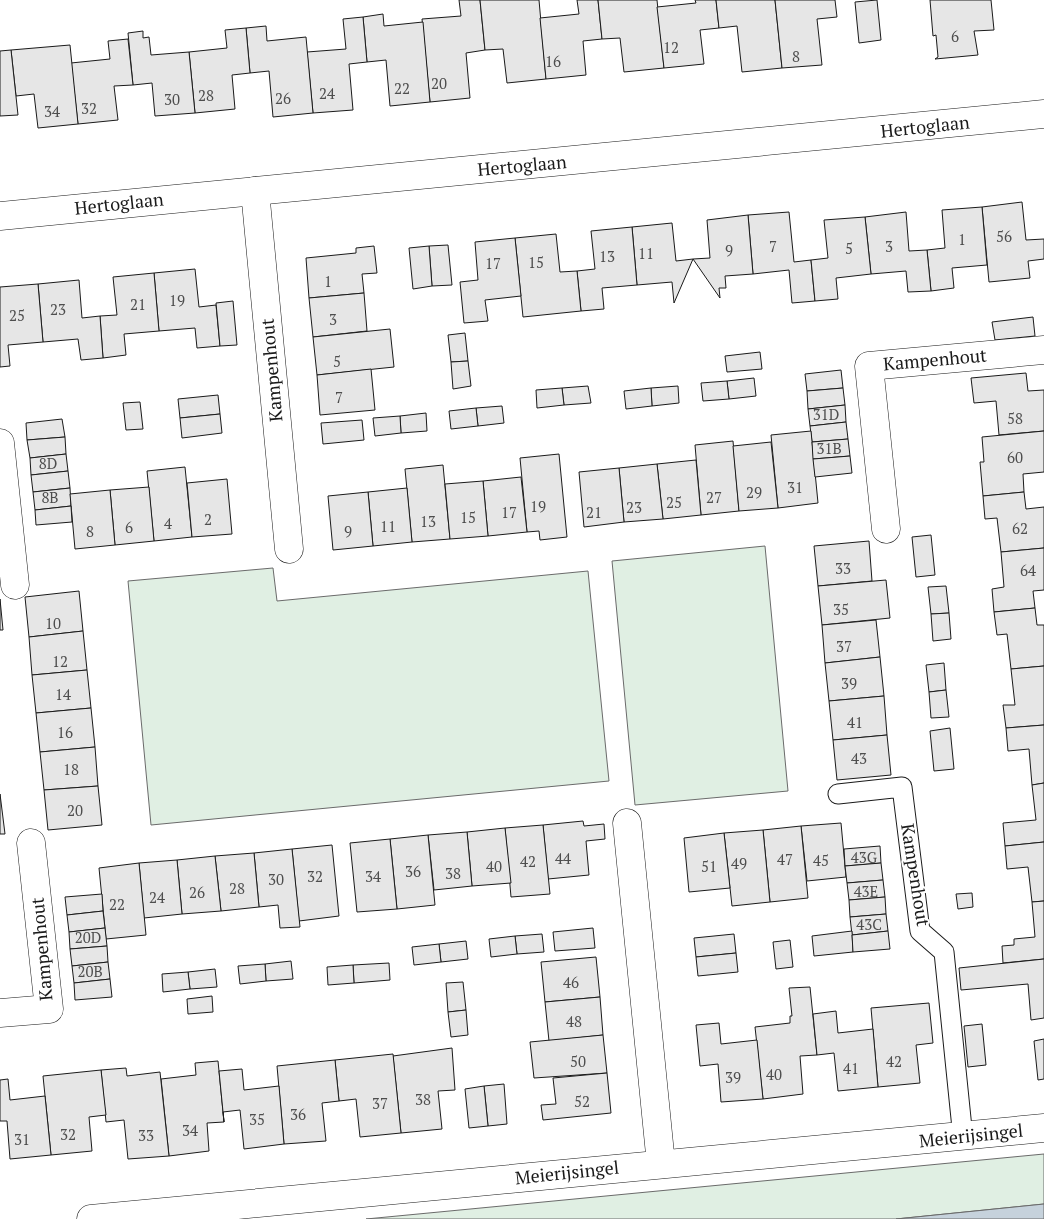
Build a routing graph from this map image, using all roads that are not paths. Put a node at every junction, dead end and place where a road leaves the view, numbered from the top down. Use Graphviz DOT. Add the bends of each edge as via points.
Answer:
graph roads {
  1 [pos="1044,114"];
  2 [pos="255,191"];
  3 [pos="0,216"];
  4 [pos="1044,350"];
  5 [pos="0,443"];
  6 [pos="886,529"];
  7 [pos="289,549"];
  8 [pos="16,586"];
  9 [pos="838,794"];
  10 [pos="627,823"];
  11 [pos="31,843"];
  12 [pos="0,1013"];
  13 [pos="1044,1128"];
  14 [pos="963,1138"];
  15 [pos="661,1164"];
  16 [pos="91,1219"];
  1 -- 2 [label="street, Hertoglaan"];
  2 -- 3 [label="street, Hertoglaan"];
  2 -- 7 [label="street, Kampenhout"];
  4 -- 6 [label="street, Kampenhout" via="869,366"];
  5 -- 8 [label="street"];
  9 -- 14 [label="lane, Kampenhout" via="902,787 920,931 944,952"];
  10 -- 15 [label="street"];
  11 -- 12 [label="street, Kampenhout" via="49,1009"];
  13 -- 14 [label="street, Meierijsingel"];
  14 -- 15 [label="street, Meierijsingel"];
  15 -- 16 [label="street, Meierijsingel"];
}
